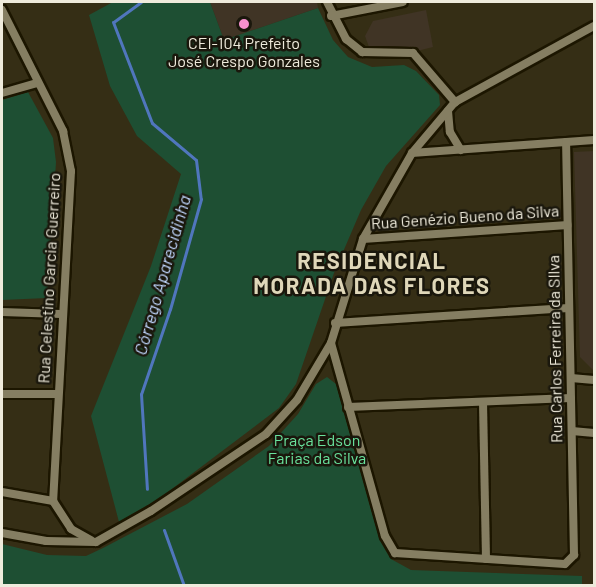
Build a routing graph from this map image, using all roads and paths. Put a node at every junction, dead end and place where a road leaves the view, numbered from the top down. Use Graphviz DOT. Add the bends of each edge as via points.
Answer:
graph roads {
  1 [pos="327,2"];
  2 [pos="403,2"];
  3 [pos="2,10"];
  4 [pos="331,16"];
  5 [pos="594,26"];
  6 [pos="38,83"];
  7 [pos="2,93"];
  8 [pos="455,102"];
  9 [pos="448,111"];
  10 [pos="594,140"];
  11 [pos="566,142"];
  12 [pos="461,150"];
  13 [pos="412,153"];
  14 [pos="568,225"];
  15 [pos="363,239"];
  16 [pos="569,308"];
  17 [pos="2,312"];
  18 [pos="61,314"];
  19 [pos="335,323"];
  20 [pos="331,344"];
  21 [pos="571,378"];
  22 [pos="594,380"];
  23 [pos="2,394"];
  24 [pos="58,394"];
  25 [pos="571,398"];
  26 [pos="483,402"];
  27 [pos="348,407"];
  28 [pos="572,431"];
  29 [pos="594,433"];
  30 [pos="2,492"];
  31 [pos="53,501"];
  32 [pos="2,533"];
  33 [pos="96,542"];
  34 [pos="486,559"];
  1 -- 4 [label="street"];
  2 -- 4 [label="street"];
  3 -- 6 [label="street, Rua Celestino Garcia Guerreiro"];
  4 -- 8 [label="street" via="346,39 362,52 413,53"];
  5 -- 8 [label="street"];
  6 -- 7 [label="street"];
  6 -- 18 [label="street, Rua Celestino Garcia Guerreiro" via="63,131 71,171"];
  8 -- 9 [label="street"];
  9 -- 12 [label="street" via="450,132"];
  9 -- 13 [label="street"];
  10 -- 11 [label="street"];
  11 -- 12 [label="street"];
  11 -- 14 [label="street, Rua Carlos Ferreira da SIlva"];
  12 -- 13 [label="street"];
  13 -- 15 [label="street"];
  14 -- 15 [label="street, Rua Genézio Bueno da Silva"];
  14 -- 16 [label="street, Rua Carlos Ferreira da SIlva"];
  15 -- 19 [label="street"];
  16 -- 19 [label="street"];
  16 -- 21 [label="street, Rua Carlos Ferreira da SIlva"];
  17 -- 18 [label="street"];
  18 -- 24 [label="street, Rua Celestino Garcia Guerreiro"];
  19 -- 20 [label="street"];
  20 -- 27 [label="street"];
  20 -- 33 [label="street" via="297,400 266,434 151,511"];
  21 -- 22 [label="street"];
  21 -- 25 [label="street, Rua Carlos Ferreira da SIlva"];
  23 -- 24 [label="street"];
  24 -- 31 [label="street, Rua Celestino Garcia Guerreiro"];
  25 -- 26 [label="street"];
  25 -- 28 [label="street, Rua Carlos Ferreira da SIlva"];
  26 -- 27 [label="street"];
  26 -- 34 [label="street"];
  27 -- 34 [label="street" via="385,536 395,553"];
  28 -- 29 [label="street"];
  28 -- 34 [label="street, Rua Carlos Ferreira da SIlva" via="574,555 565,564"];
  30 -- 31 [label="street"];
  31 -- 33 [label="street" via="71,529"];
  32 -- 33 [label="street" via="46,541"];
}
